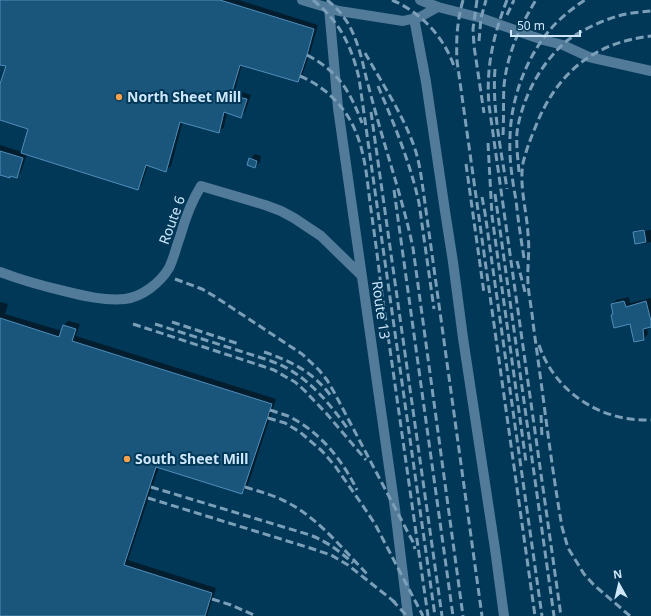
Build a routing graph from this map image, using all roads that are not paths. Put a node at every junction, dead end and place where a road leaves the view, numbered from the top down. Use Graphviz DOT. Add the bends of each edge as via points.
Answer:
graph roads {
  1 [pos="302,0"];
  2 [pos="420,0"];
  3 [pos="438,7"];
  4 [pos="329,8"];
  5 [pos="414,18"];
  6 [pos="651,71"];
  7 [pos="0,272"];
  8 [pos="362,276"];
  9 [pos="408,616"];
  10 [pos="504,616"];
  1 -- 4 [label="street"];
  2 -- 3 [label="street"];
  3 -- 5 [label="street"];
  3 -- 6 [label="street" via="482,18 563,45 589,57"];
  4 -- 5 [label="street" via="403,21"];
  4 -- 8 [label="street, Route 13" via="339,115"];
  5 -- 10 [label="street" via="426,82"];
  7 -- 8 [label="street, Route 6" via="37,285 80,295 114,299 136,296 148,290 168,269 185,220 201,186 265,205 294,218 321,236"];
  8 -- 9 [label="street, Route 13"];
}
